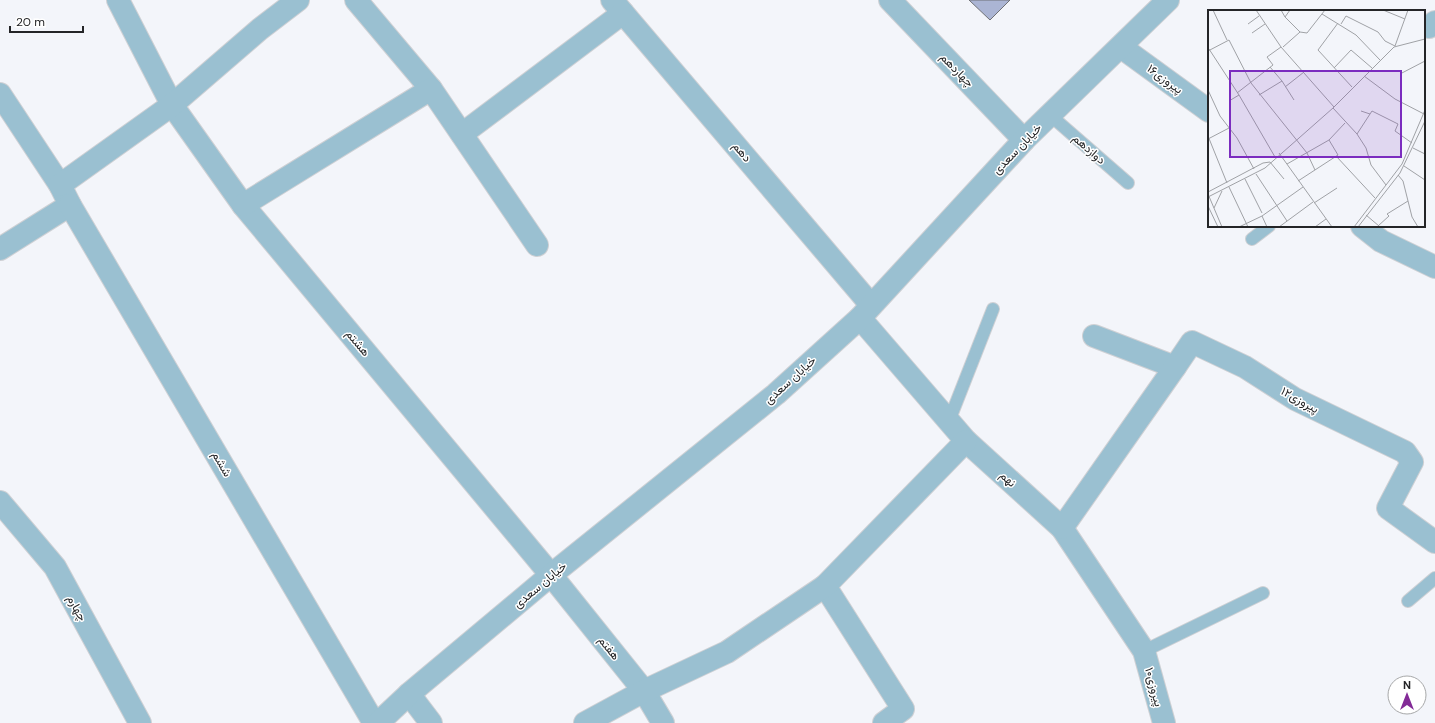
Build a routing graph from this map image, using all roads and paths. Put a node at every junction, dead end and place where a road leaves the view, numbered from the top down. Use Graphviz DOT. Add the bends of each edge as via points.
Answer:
graph roads {
  1 [pos="118,0"];
  2 [pos="298,0"];
  3 [pos="356,0"];
  4 [pos="890,0"];
  5 [pos="1168,0"];
  6 [pos="618,7"];
  7 [pos="1121,47"];
  8 [pos="431,89"];
  9 [pos="0,94"];
  10 [pos="172,105"];
  11 [pos="1208,110"];
  12 [pos="1050,115"];
  13 [pos="462,134"];
  14 [pos="1024,140"];
  15 [pos="1128,183"];
  16 [pos="60,185"];
  17 [pos="70,205"];
  18 [pos="244,205"];
  19 [pos="1268,227"];
  20 [pos="1363,227"];
  21 [pos="1252,239"];
  22 [pos="537,245"];
  23 [pos="0,249"];
  24 [pos="1435,267"];
  25 [pos="993,309"];
  26 [pos="865,311"];
  27 [pos="1094,336"];
  28 [pos="1175,367"];
  29 [pos="949,421"];
  30 [pos="966,441"];
  31 [pos="0,502"];
  32 [pos="1062,528"];
  33 [pos="1435,542"];
  34 [pos="551,576"];
  35 [pos="1435,578"];
  36 [pos="825,586"];
  37 [pos="1263,593"];
  38 [pos="1408,601"];
  39 [pos="1144,651"];
  40 [pos="644,691"];
  41 [pos="409,694"];
  42 [pos="889,722"];
  43 [pos="140,723"];
  44 [pos="374,723"];
  45 [pos="378,723"];
  46 [pos="431,723"];
  47 [pos="585,723"];
  48 [pos="662,723"];
  49 [pos="1164,723"];
  1 -- 10 [label="street, هشتم"];
  2 -- 10 [label="street" via="260,29"];
  3 -- 8 [label="street"];
  4 -- 14 [label="street, چهاردهم"];
  5 -- 7 [label="street, خیابان سعدی"];
  6 -- 13 [label="street"];
  6 -- 26 [label="street, دهم"];
  7 -- 11 [label="street, پیروزی۱۶"];
  7 -- 12 [label="street, خیابان سعدی"];
  8 -- 13 [label="street"];
  8 -- 18 [label="street"];
  9 -- 16 [label="street, ششم"];
  10 -- 16 [label="street"];
  10 -- 18 [label="street, هشتم"];
  12 -- 14 [label="street, خیابان سعدی"];
  12 -- 15 [label="lane, دوازدهم"];
  13 -- 22 [label="street"];
  14 -- 26 [label="street, خیابان سعدی"];
  16 -- 17 [label="street, ششم"];
  17 -- 23 [label="street"];
  17 -- 44 [label="street, ششم"];
  18 -- 34 [label="street, هشتم"];
  19 -- 21 [label="lane"];
  20 -- 24 [label="street" via="1381,241"];
  25 -- 29 [label="lane"];
  26 -- 29 [label="street, نهم"];
  26 -- 34 [label="street, خیابان سعدی" via="776,394"];
  27 -- 28 [label="street"];
  28 -- 32 [label="street"];
  28 -- 33 [label="street, پیروزی۱۲" via="1192,342 1245,367 1295,399 1405,452 1412,462 1388,508"];
  29 -- 30 [label="street, نهم"];
  30 -- 32 [label="street, نهم"];
  30 -- 36 [label="street"];
  31 -- 43 [label="street, چهارم" via="55,567"];
  32 -- 39 [label="street, نهم"];
  34 -- 40 [label="street, هفتم"];
  34 -- 41 [label="street, خیابان سعدی"];
  35 -- 38 [label="lane"];
  36 -- 40 [label="street" via="726,652"];
  36 -- 42 [label="street" via="903,709"];
  37 -- 39 [label="lane"];
  39 -- 49 [label="street, پیروزی۱۰"];
  40 -- 47 [label="street"];
  40 -- 48 [label="street, هفتم"];
  41 -- 45 [label="street, خیابان سعدی"];
  41 -- 46 [label="street"];
}
